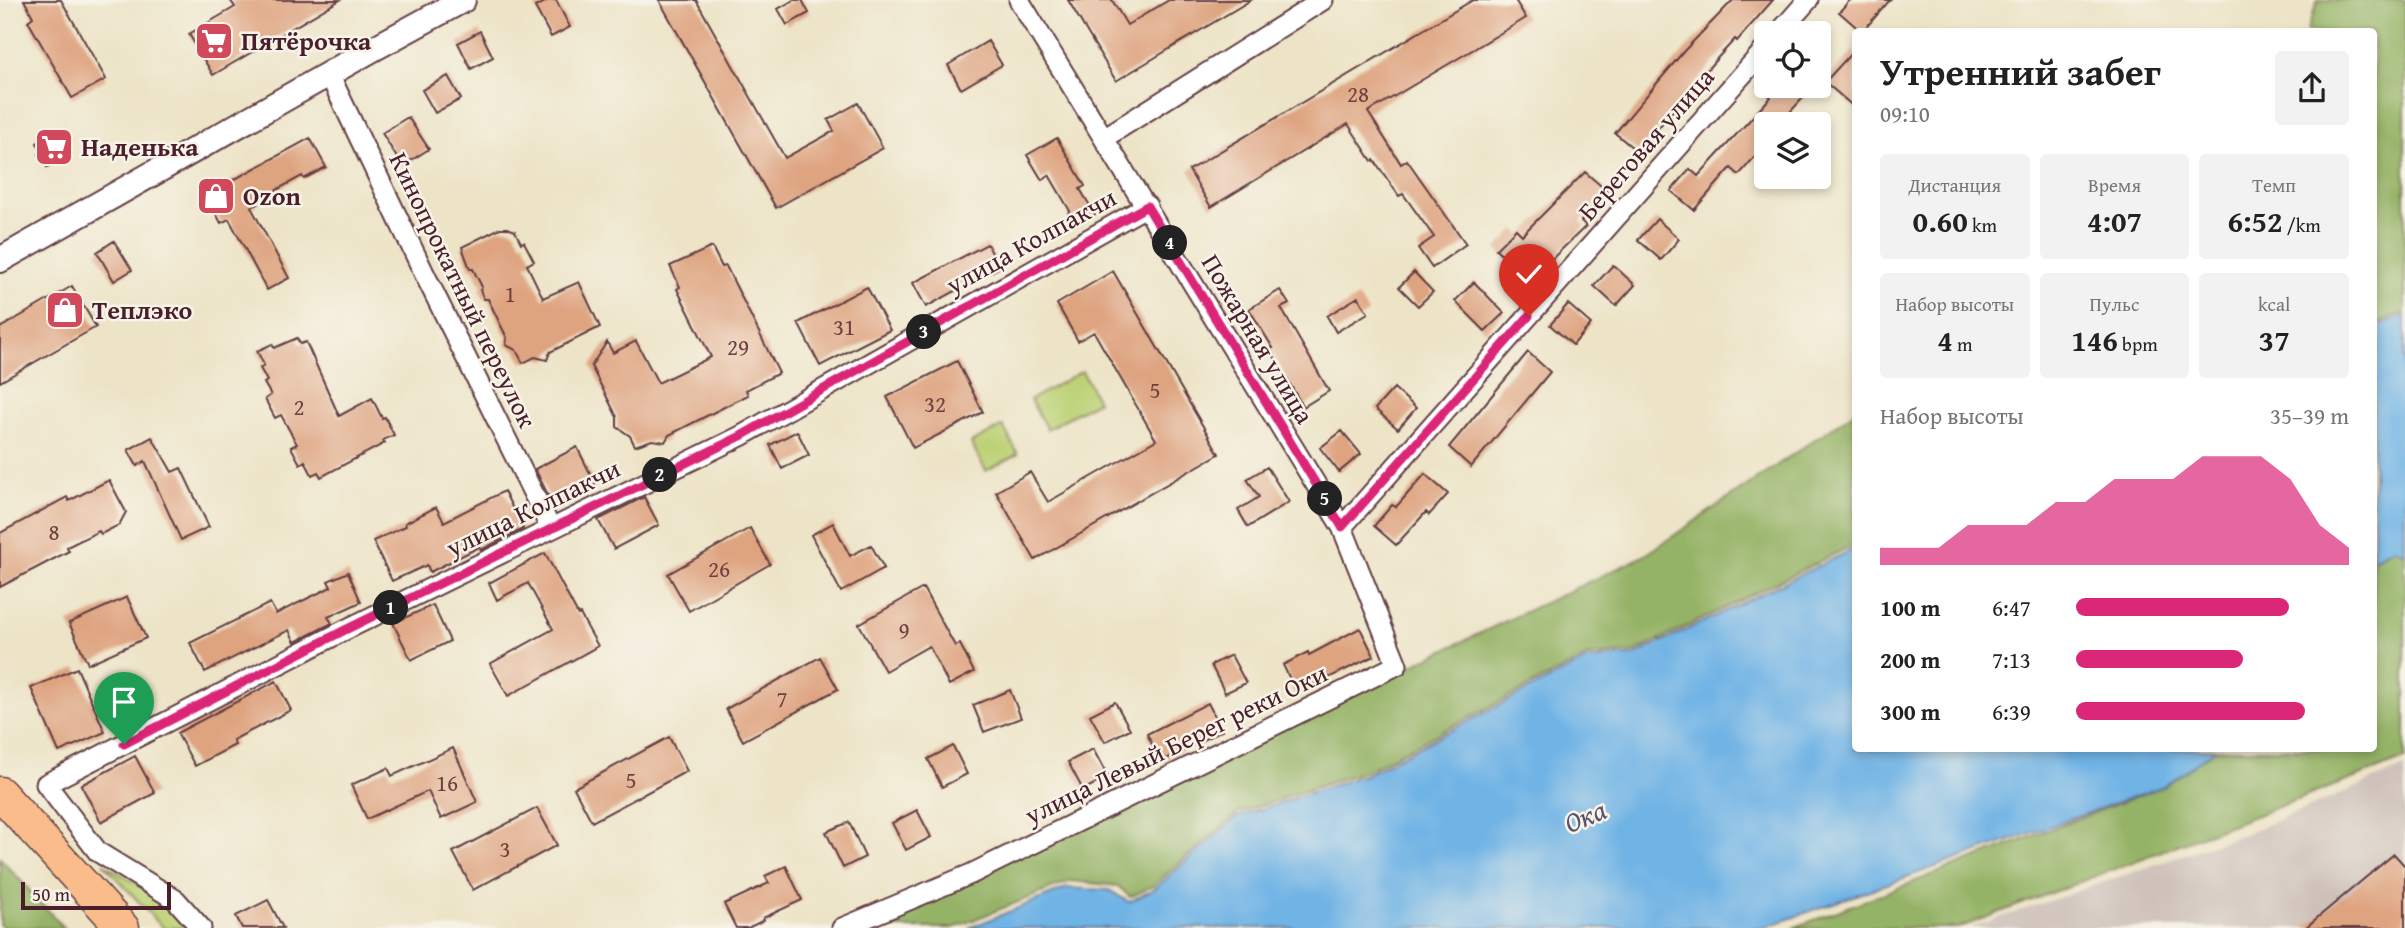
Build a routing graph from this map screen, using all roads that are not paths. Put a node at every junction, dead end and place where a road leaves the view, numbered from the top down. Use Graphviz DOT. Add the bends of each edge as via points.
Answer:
graph roads {
  1 [pos="463,0"];
  2 [pos="1019,0"];
  3 [pos="1323,0"];
  4 [pos="1808,0"];
  5 [pos="1790,21"];
  6 [pos="1754,62"];
  7 [pos="329,74"];
  8 [pos="1104,138"];
  9 [pos="1147,206"];
  10 [pos="0,260"];
  11 [pos="1342,527"];
  12 [pos="551,529"];
  13 [pos="0,793"];
  14 [pos="123,928"];
  15 [pos="201,928"];
  16 [pos="842,928"];
  1 -- 7 [label="street"];
  2 -- 8 [label="street, Пожарная улица"];
  3 -- 8 [label="street"];
  4 -- 5 [label="street"];
  6 -- 11 [label="street, Береговая улица"];
  7 -- 10 [label="street"];
  7 -- 12 [label="street, Кинопрокатный переулок"];
  8 -- 9 [label="street, Пожарная улица"];
  9 -- 11 [label="street, Пожарная улица"];
  9 -- 12 [label="street, улица Колпакчи" via="741,436"];
  11 -- 16 [label="street, улица Левый Берег реки Оки" via="1397,665 971,874"];
  12 -- 15 [label="street, улица Колпакчи" via="46,784 98,852 176,900"];
  13 -- 14 [label="main road"];
}
